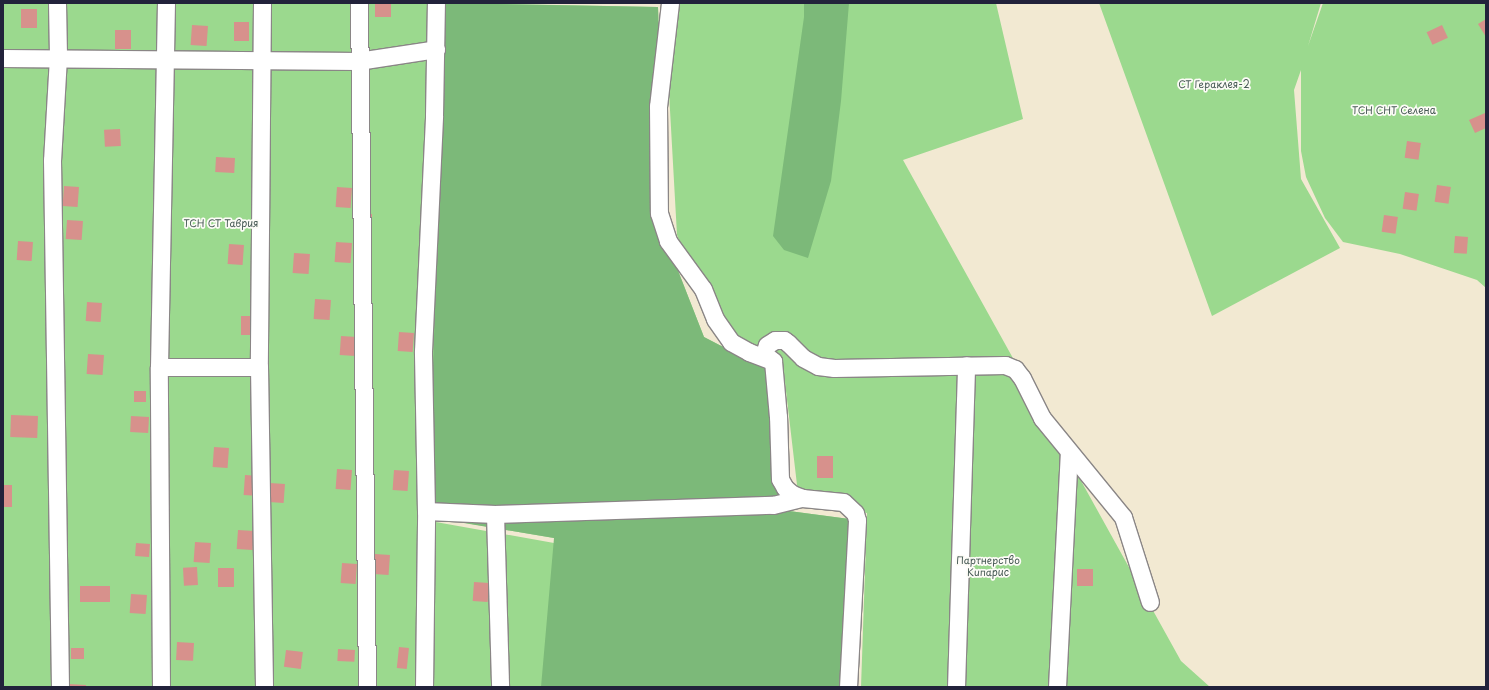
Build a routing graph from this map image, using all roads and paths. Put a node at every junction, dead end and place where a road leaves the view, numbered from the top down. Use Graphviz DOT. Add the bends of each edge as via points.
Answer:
graph roads {
  1 [pos="57,3"];
  2 [pos="166,3"];
  3 [pos="262,3"];
  4 [pos="359,3"];
  5 [pos="436,3"];
  6 [pos="670,3"];
  7 [pos="436,49"];
  8 [pos="58,57"];
  9 [pos="3,58"];
  10 [pos="262,59"];
  11 [pos="166,60"];
  12 [pos="358,61"];
  13 [pos="773,361"];
  14 [pos="966,365"];
  15 [pos="158,367"];
  16 [pos="259,367"];
  17 [pos="1069,454"];
  18 [pos="802,498"];
  19 [pos="426,511"];
  20 [pos="495,514"];
  21 [pos="1150,602"];
  22 [pos="60,687"];
  23 [pos="161,687"];
  24 [pos="264,687"];
  25 [pos="367,687"];
  26 [pos="424,687"];
  27 [pos="500,687"];
  28 [pos="848,687"];
  29 [pos="956,687"];
  30 [pos="1057,687"];
  1 -- 8 [label="street"];
  2 -- 11 [label="street"];
  3 -- 10 [label="street"];
  4 -- 12 [label="street"];
  5 -- 7 [label="street"];
  6 -- 13 [label="street" via="658,106 659,213 668,241 703,289 715,319 731,342"];
  7 -- 12 [label="street"];
  7 -- 19 [label="street" via="423,351"];
  8 -- 9 [label="street"];
  8 -- 11 [label="street"];
  8 -- 22 [label="street" via="52,160"];
  10 -- 11 [label="street"];
  10 -- 12 [label="street"];
  10 -- 16 [label="street"];
  11 -- 15 [label="street"];
  12 -- 25 [label="street"];
  13 -- 14 [label="street" via="764,354 765,350 771,342 780,340 788,343 803,358 818,366 834,368"];
  13 -- 18 [label="street" via="780,479 784,488"];
  14 -- 17 [label="street" via="1005,365 1015,369 1042,418"];
  14 -- 29 [label="street"];
  15 -- 16 [label="street"];
  15 -- 23 [label="street"];
  16 -- 24 [label="street"];
  17 -- 21 [label="street" via="1123,517"];
  17 -- 30 [label="street"];
  18 -- 20 [label="street" via="772,505"];
  18 -- 28 [label="street" via="842,502 858,520"];
  19 -- 20 [label="street"];
  19 -- 26 [label="street"];
  20 -- 27 [label="street"];
}
